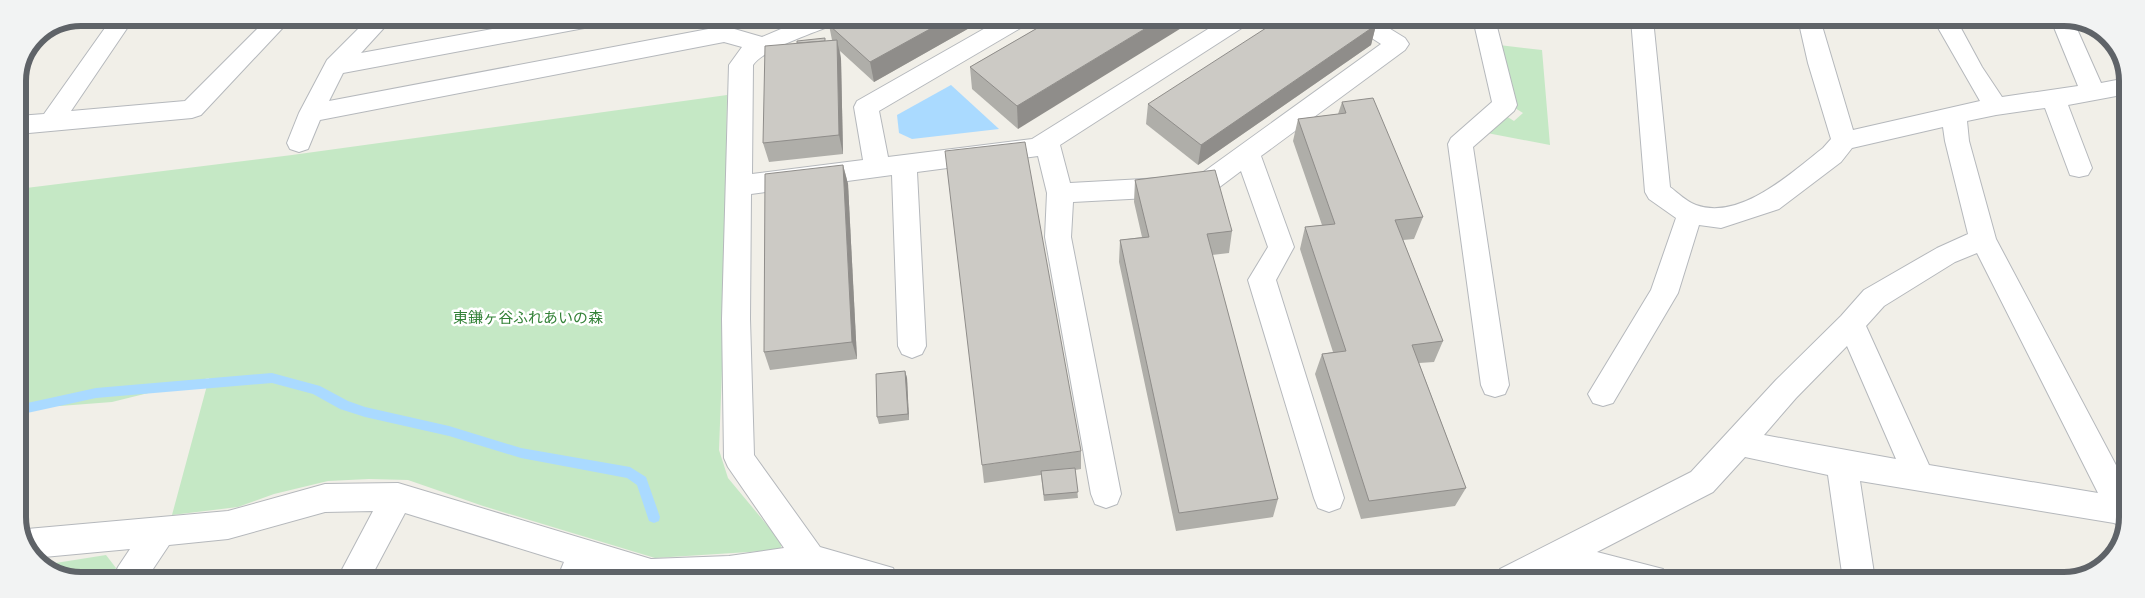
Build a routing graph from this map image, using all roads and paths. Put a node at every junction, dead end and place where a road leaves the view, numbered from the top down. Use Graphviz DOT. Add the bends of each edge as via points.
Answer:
graph roads {
  1 [pos="117,26"];
  2 [pos="273,26"];
  3 [pos="374,26"];
  4 [pos="552,26"];
  5 [pos="800,26"];
  6 [pos="1007,26"];
  7 [pos="1229,26"];
  8 [pos="1369,26"];
  9 [pos="1486,26"];
  10 [pos="1643,26"];
  11 [pos="1811,26"];
  12 [pos="1947,26"];
  13 [pos="2065,26"];
  14 [pos="774,33"];
  15 [pos="335,66"];
  16 [pos="2119,88"];
  17 [pos="2093,93"];
  18 [pos="2054,99"];
  19 [pos="1996,106"];
  20 [pos="310,112"];
  21 [pos="1954,116"];
  22 [pos="52,121"];
  23 [pos="26,124"];
  24 [pos="1047,141"];
  25 [pos="1844,141"];
  26 [pos="299,143"];
  27 [pos="1248,154"];
  28 [pos="904,164"];
  29 [pos="877,167"];
  30 [pos="2079,168"];
  31 [pos="752,184"];
  32 [pos="1060,193"];
  33 [pos="1690,214"];
  34 [pos="1983,239"];
  35 [pos="1851,324"];
  36 [pos="912,346"];
  37 [pos="1495,385"];
  38 [pos="1604,394"];
  39 [pos="1739,443"];
  40 [pos="1842,464"];
  41 [pos="1919,477"];
  42 [pos="1106,494"];
  43 [pos="398,496"];
  44 [pos="1329,498"];
  45 [pos="2119,501"];
  46 [pos="2119,512"];
  47 [pos="160,532"];
  48 [pos="33,543"];
  49 [pos="1556,558"];
  50 [pos="578,566"];
  51 [pos="807,569"];
  52 [pos="133,572"];
  53 [pos="357,572"];
  54 [pos="633,572"];
  55 [pos="703,572"];
  56 [pos="830,572"];
  57 [pos="1527,572"];
  58 [pos="1617,572"];
  59 [pos="1858,572"];
  1 -- 22 [label="street"];
  2 -- 22 [label="street" via="192,109"];
  3 -- 15 [label="street"];
  4 -- 15 [label="street"];
  5 -- 14 [label="street"];
  6 -- 29 [label="street" via="866,107"];
  7 -- 24 [label="street"];
  8 -- 27 [label="street" via="1397,44"];
  9 -- 37 [label="street" via="1505,106 1460,144"];
  10 -- 33 [label="street" via="1658,192"];
  11 -- 25 [label="street"];
  12 -- 19 [label="street"];
  13 -- 17 [label="street"];
  14 -- 20 [label="street" via="724,34"];
  14 -- 51 [label="street" via="748,54 741,65 736,319 739,458"];
  15 -- 20 [label="street"];
  16 -- 17 [label="street"];
  17 -- 18 [label="street"];
  18 -- 19 [label="street"];
  18 -- 30 [label="street"];
  19 -- 21 [label="street"];
  20 -- 26 [label="street"];
  21 -- 25 [label="street"];
  21 -- 34 [label="street" via="1957,140"];
  22 -- 23 [label="street"];
  24 -- 28 [label="street" via="1038,147"];
  24 -- 32 [label="street"];
  25 -- 33 [label="street" via="1832,155 1770,202 1721,218"];
  27 -- 32 [label="street" via="1204,185"];
  27 -- 44 [label="street" via="1282,247 1262,280"];
  28 -- 29 [label="street"];
  28 -- 36 [label="street"];
  29 -- 31 [label="street"];
  32 -- 42 [label="street" via="1058,237"];
  33 -- 38 [label="street" via="1664,292"];
  34 -- 35 [label="street" via="1946,255 1874,298"];
  34 -- 45 [label="street"];
  35 -- 39 [label="street" via="1786,389"];
  35 -- 41 [label="street"];
  39 -- 40 [label="street"];
  39 -- 49 [label="street" via="1702,482"];
  40 -- 41 [label="street"];
  40 -- 59 [label="street"];
  41 -- 46 [label="street"];
  43 -- 47 [label="street" via="325,498 228,525"];
  43 -- 50 [label="street"];
  43 -- 53 [label="street"];
  47 -- 48 [label="street"];
  47 -- 52 [label="street"];
  49 -- 57 [label="street"];
  49 -- 58 [label="street"];
  50 -- 54 [label="street"];
  51 -- 55 [label="street"];
  51 -- 56 [label="street"];
}
